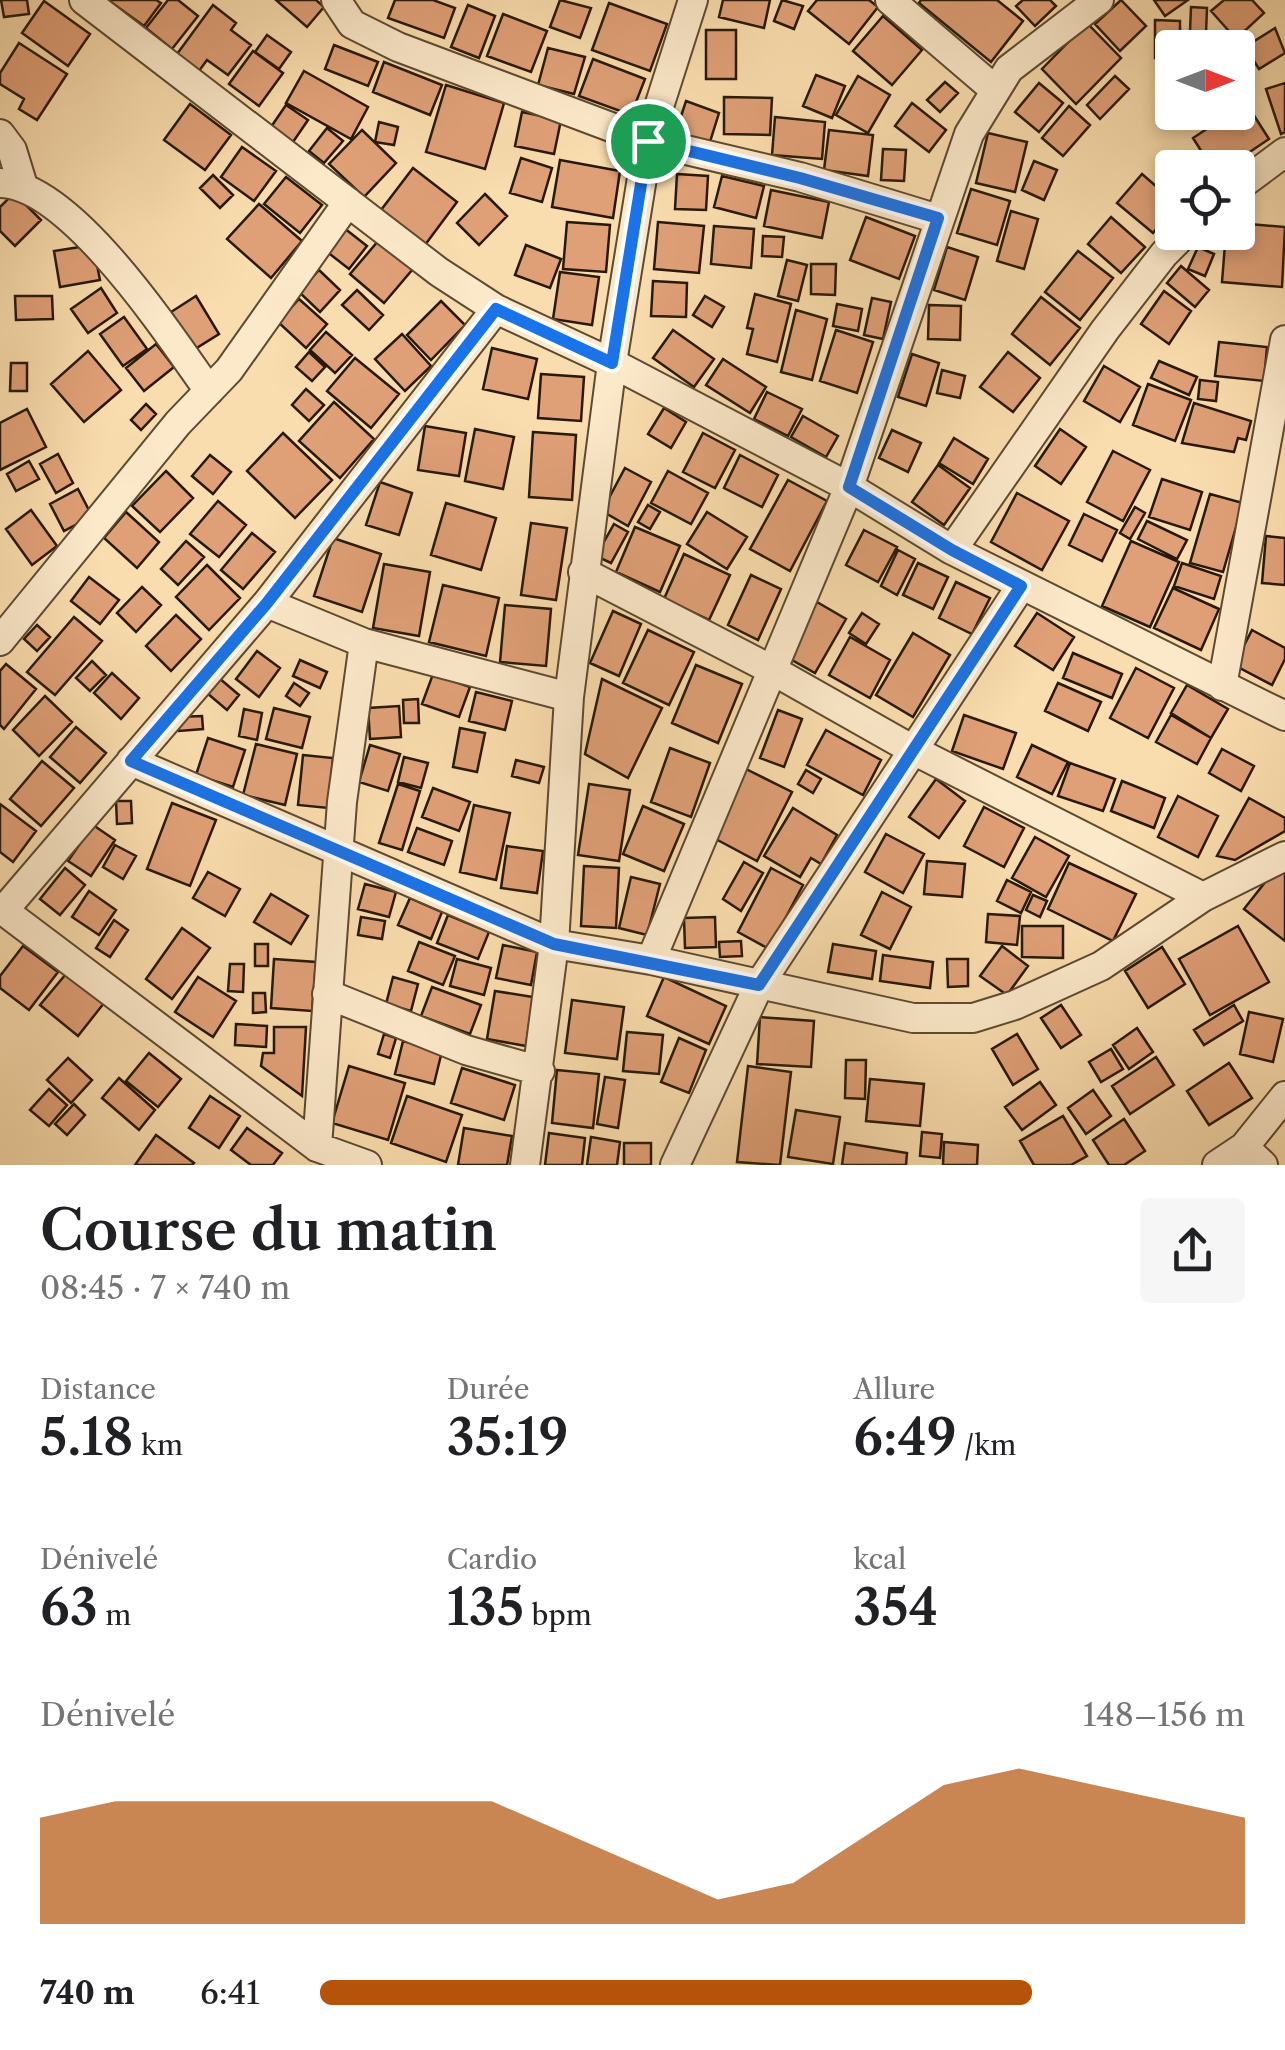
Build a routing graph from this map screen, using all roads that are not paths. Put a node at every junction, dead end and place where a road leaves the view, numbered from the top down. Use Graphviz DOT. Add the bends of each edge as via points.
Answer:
graph roads {
  1 [pos="84,0"];
  2 [pos="336,0"];
  3 [pos="693,0"];
  4 [pos="890,0"];
  5 [pos="1098,0"];
  6 [pos="994,89"];
  7 [pos="0,134"];
  8 [pos="648,141"];
  9 [pos="1285,152"];
  10 [pos="1255,174"];
  11 [pos="11,184"];
  12 [pos="348,202"];
  13 [pos="938,218"];
  14 [pos="1168,250"];
  15 [pos="496,309"];
  16 [pos="1285,340"];
  17 [pos="612,363"];
  18 [pos="209,391"];
  19 [pos="849,487"];
  20 [pos="952,550"];
  21 [pos="583,572"];
  22 [pos="1021,586"];
  23 [pos="267,603"];
  24 [pos="11,607"];
  25 [pos="0,640"];
  26 [pos="364,643"];
  27 [pos="772,670"];
  28 [pos="1222,686"];
  29 [pos="569,697"];
  30 [pos="1285,716"];
  31 [pos="914,751"];
  32 [pos="131,761"];
  33 [pos="339,852"];
  34 [pos="1285,856"];
  35 [pos="1203,896"];
  36 [pos="2,909"];
  37 [pos="554,944"];
  38 [pos="650,960"];
  39 [pos="759,985"];
  40 [pos="327,994"];
  41 [pos="540,1072"];
  42 [pos="1285,1096"];
  43 [pos="317,1147"];
  44 [pos="1254,1156"];
  45 [pos="367,1165"];
  46 [pos="525,1165"];
  47 [pos="676,1165"];
  48 [pos="1217,1165"];
  1 -- 12 [label="street"];
  2 -- 8 [label="street" via="352,24 398,46"];
  3 -- 8 [label="street"];
  4 -- 6 [label="street"];
  5 -- 6 [label="street" via="1009,69"];
  6 -- 13 [label="street" via="969,134"];
  7 -- 11 [label="street" via="12,150"];
  8 -- 13 [label="street"];
  8 -- 17 [label="street"];
  9 -- 10 [label="street"];
  11 -- 18 [label="street" via="104,252"];
  12 -- 15 [label="street"];
  12 -- 18 [label="street"];
  13 -- 19 [label="street"];
  14 -- 20 [label="street"];
  15 -- 17 [label="street"];
  15 -- 23 [label="street"];
  16 -- 28 [label="street"];
  17 -- 19 [label="street"];
  17 -- 21 [label="street"];
  18 -- 24 [label="street"];
  19 -- 20 [label="street"];
  19 -- 27 [label="street"];
  20 -- 22 [label="street"];
  21 -- 27 [label="street"];
  21 -- 29 [label="street"];
  22 -- 28 [label="street"];
  22 -- 31 [label="street"];
  23 -- 26 [label="street"];
  23 -- 32 [label="street"];
  24 -- 25 [label="street"];
  26 -- 29 [label="street"];
  26 -- 33 [label="street"];
  27 -- 31 [label="street"];
  27 -- 38 [label="street"];
  28 -- 30 [label="street"];
  29 -- 37 [label="street"];
  31 -- 35 [label="street"];
  31 -- 39 [label="street"];
  32 -- 33 [label="street"];
  32 -- 36 [label="street"];
  33 -- 37 [label="street"];
  33 -- 40 [label="street"];
  34 -- 35 [label="street"];
  35 -- 39 [label="street" via="1100,966 974,1018 913,1018"];
  36 -- 43 [label="street"];
  37 -- 38 [label="street"];
  37 -- 41 [label="street"];
  38 -- 39 [label="street"];
  39 -- 47 [label="street"];
  40 -- 41 [label="street"];
  40 -- 43 [label="street"];
  41 -- 46 [label="street"];
  42 -- 44 [label="street"];
  43 -- 45 [label="street"];
  44 -- 48 [label="street"];
}
